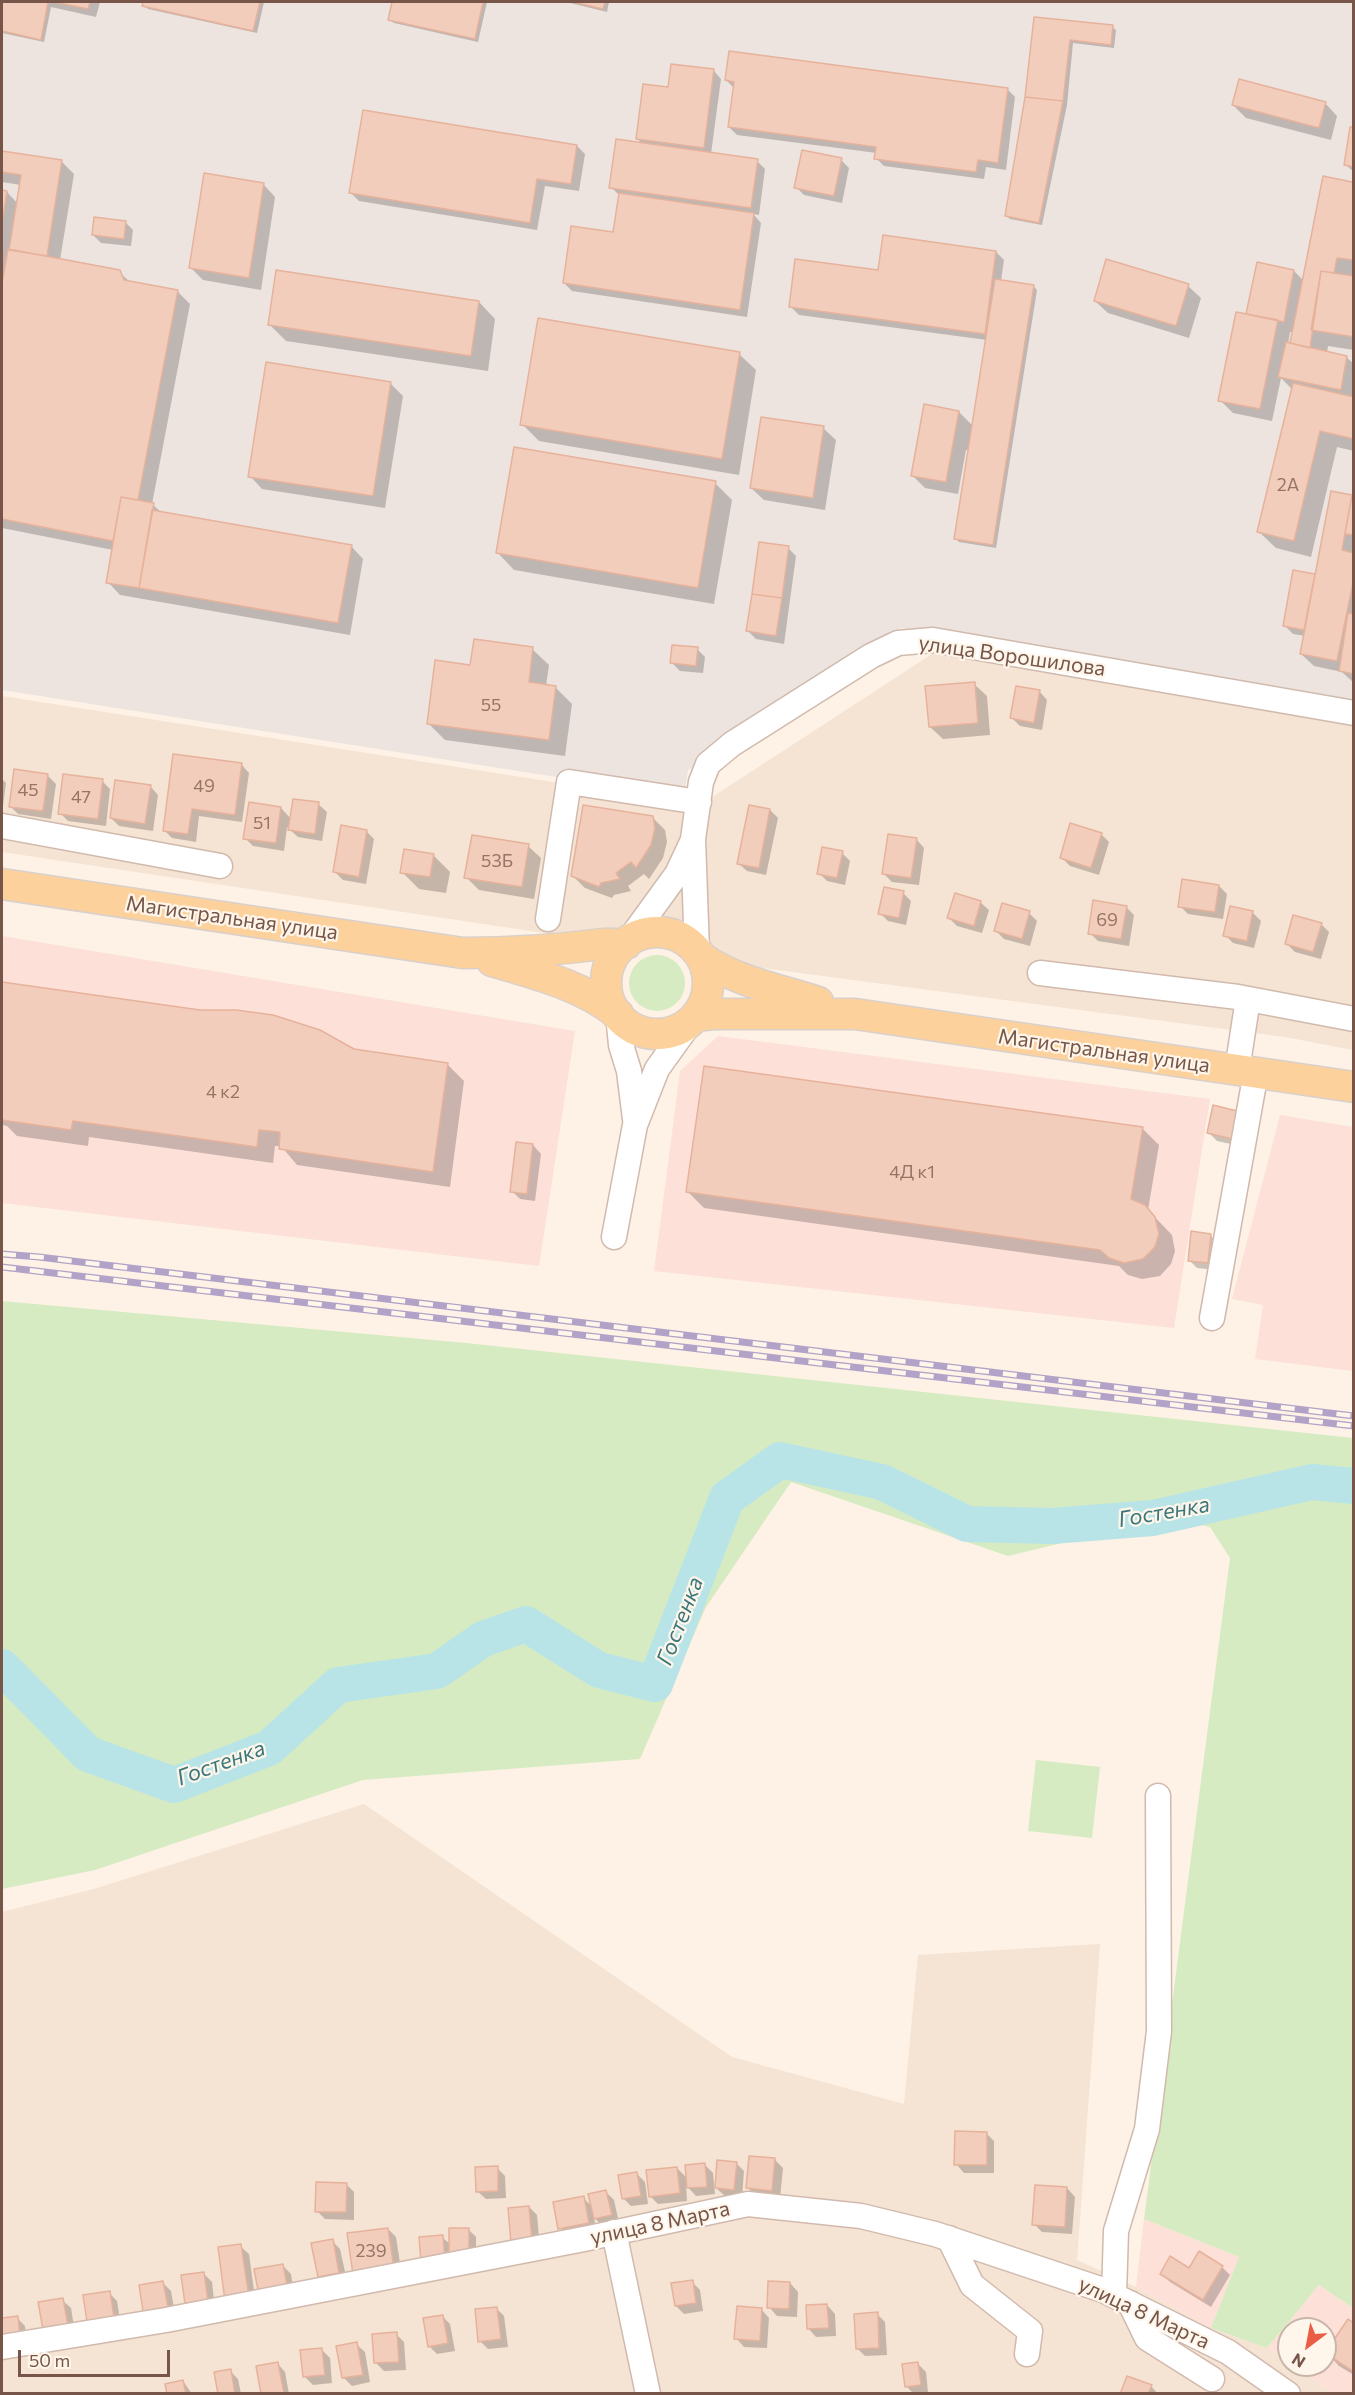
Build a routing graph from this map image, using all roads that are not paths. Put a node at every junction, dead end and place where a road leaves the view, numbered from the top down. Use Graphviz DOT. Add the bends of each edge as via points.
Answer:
graph roads {
  1 [pos="1353,713"];
  2 [pos="699,802"];
  3 [pos="2,826"];
  4 [pos="693,839"];
  5 [pos="220,866"];
  6 [pos="2,884"];
  7 [pos="548,919"];
  8 [pos="628,942"];
  9 [pos="463,953"];
  10 [pos="699,955"];
  11 [pos="1040,973"];
  12 [pos="1248,999"];
  13 [pos="618,1014"];
  14 [pos="855,1014"];
  15 [pos="1353,1019"];
  16 [pos="693,1020"];
  17 [pos="1247,1071"];
  18 [pos="1353,1087"];
  19 [pos="635,1125"];
  20 [pos="614,1237"];
  21 [pos="1212,1318"];
  22 [pos="1158,1796"];
  23 [pos="614,2232"];
  24 [pos="949,2238"];
  25 [pos="1122,2299"];
  26 [pos="2,2347"];
  27 [pos="1027,2354"];
  28 [pos="1212,2379"];
  29 [pos="648,2394"];
  30 [pos="1288,2394"];
  1 -- 2 [label="street, улица Ворошилова" via="933,640 905,642 871,656 723,750 703,773"];
  2 -- 4 [label="street, улица Ворошилова"];
  2 -- 7 [label="street" via="569,782"];
  3 -- 5 [label="street"];
  4 -- 8 [label="street" via="676,874"];
  4 -- 10 [label="street"];
  6 -- 9 [label="main road, Магистральная улица"];
  8 -- 9 [label="main road, Магистральная улица" via="516,953"];
  8 -- 10 [label="main road, Магистральная улица" via="640,935 665,933 678,937"];
  8 -- 13 [label="main road" via="612,960 607,981 610,1002"];
  9 -- 13 [label="main road, Магистральная улица" via="560,983 604,1003"];
  10 -- 14 [label="main road, Магистральная улица" via="718,970 759,986"];
  10 -- 16 [label="main road" via="708,988"];
  11 -- 12 [label="street"];
  12 -- 15 [label="street"];
  12 -- 17 [label="street"];
  13 -- 16 [label="main road, Магистральная улица" via="630,1026 650,1034 671,1032"];
  13 -- 19 [label="street"];
  14 -- 16 [label="main road, Магистральная улица" via="723,1014"];
  14 -- 17 [label="main road, Магистральная улица"];
  16 -- 19 [label="street" via="657,1070"];
  17 -- 18 [label="main road, Магистральная улица"];
  17 -- 21 [label="street"];
  19 -- 20 [label="street"];
  22 -- 25 [label="street" via="1159,2031 1147,2129 1116,2231"];
  23 -- 24 [label="street, улица 8 Марта" via="748,2204 861,2216"];
  23 -- 26 [label="street, улица 8 Марта" via="166,2320"];
  23 -- 29 [label="street"];
  24 -- 25 [label="street, улица 8 Марта"];
  24 -- 27 [label="street" via="972,2285 1030,2331"];
  25 -- 28 [label="street" via="1147,2338"];
  25 -- 30 [label="street, улица 8 Марта" via="1228,2352"];
}
